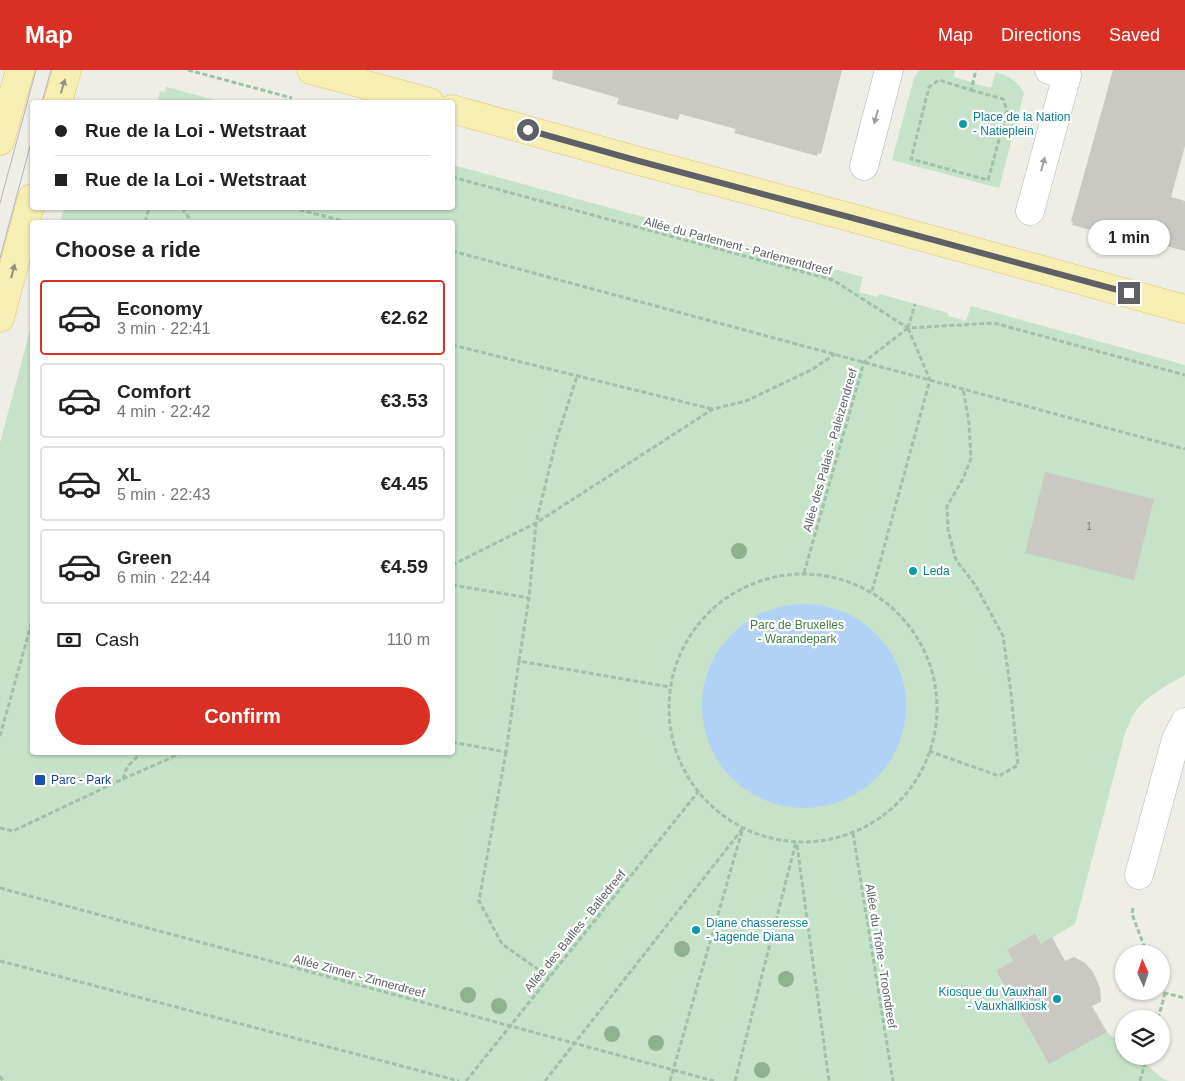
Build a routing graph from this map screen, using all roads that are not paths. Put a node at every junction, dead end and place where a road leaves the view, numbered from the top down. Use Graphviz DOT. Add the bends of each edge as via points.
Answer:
graph roads {
  1 [pos="20,70"];
  2 [pos="67,70"];
  3 [pos="311,70"];
  4 [pos="889,70"];
  5 [pos="1049,70"];
  6 [pos="59,100"];
  7 [pos="423,100"];
  8 [pos="455,110"];
  9 [pos="0,142"];
  10 [pos="864,166"];
  11 [pos="30,206"];
  12 [pos="1030,211"];
  13 [pos="1185,308"];
  14 [pos="0,318"];
  15 [pos="1185,722"];
  16 [pos="1139,875"];
  1 -- 9 [label="main road"];
  6 -- 2 [label="main road, one-way"];
  3 -- 7 [label="main road"];
  4 -- 10 [label="lane, one-way"];
  12 -- 5 [label="lane, one-way" via="1067,75"];
  8 -- 13 [label="main road"];
  14 -- 11 [label="main road, one-way"];
  15 -- 16 [label="lane" via="1176,740"];
}
